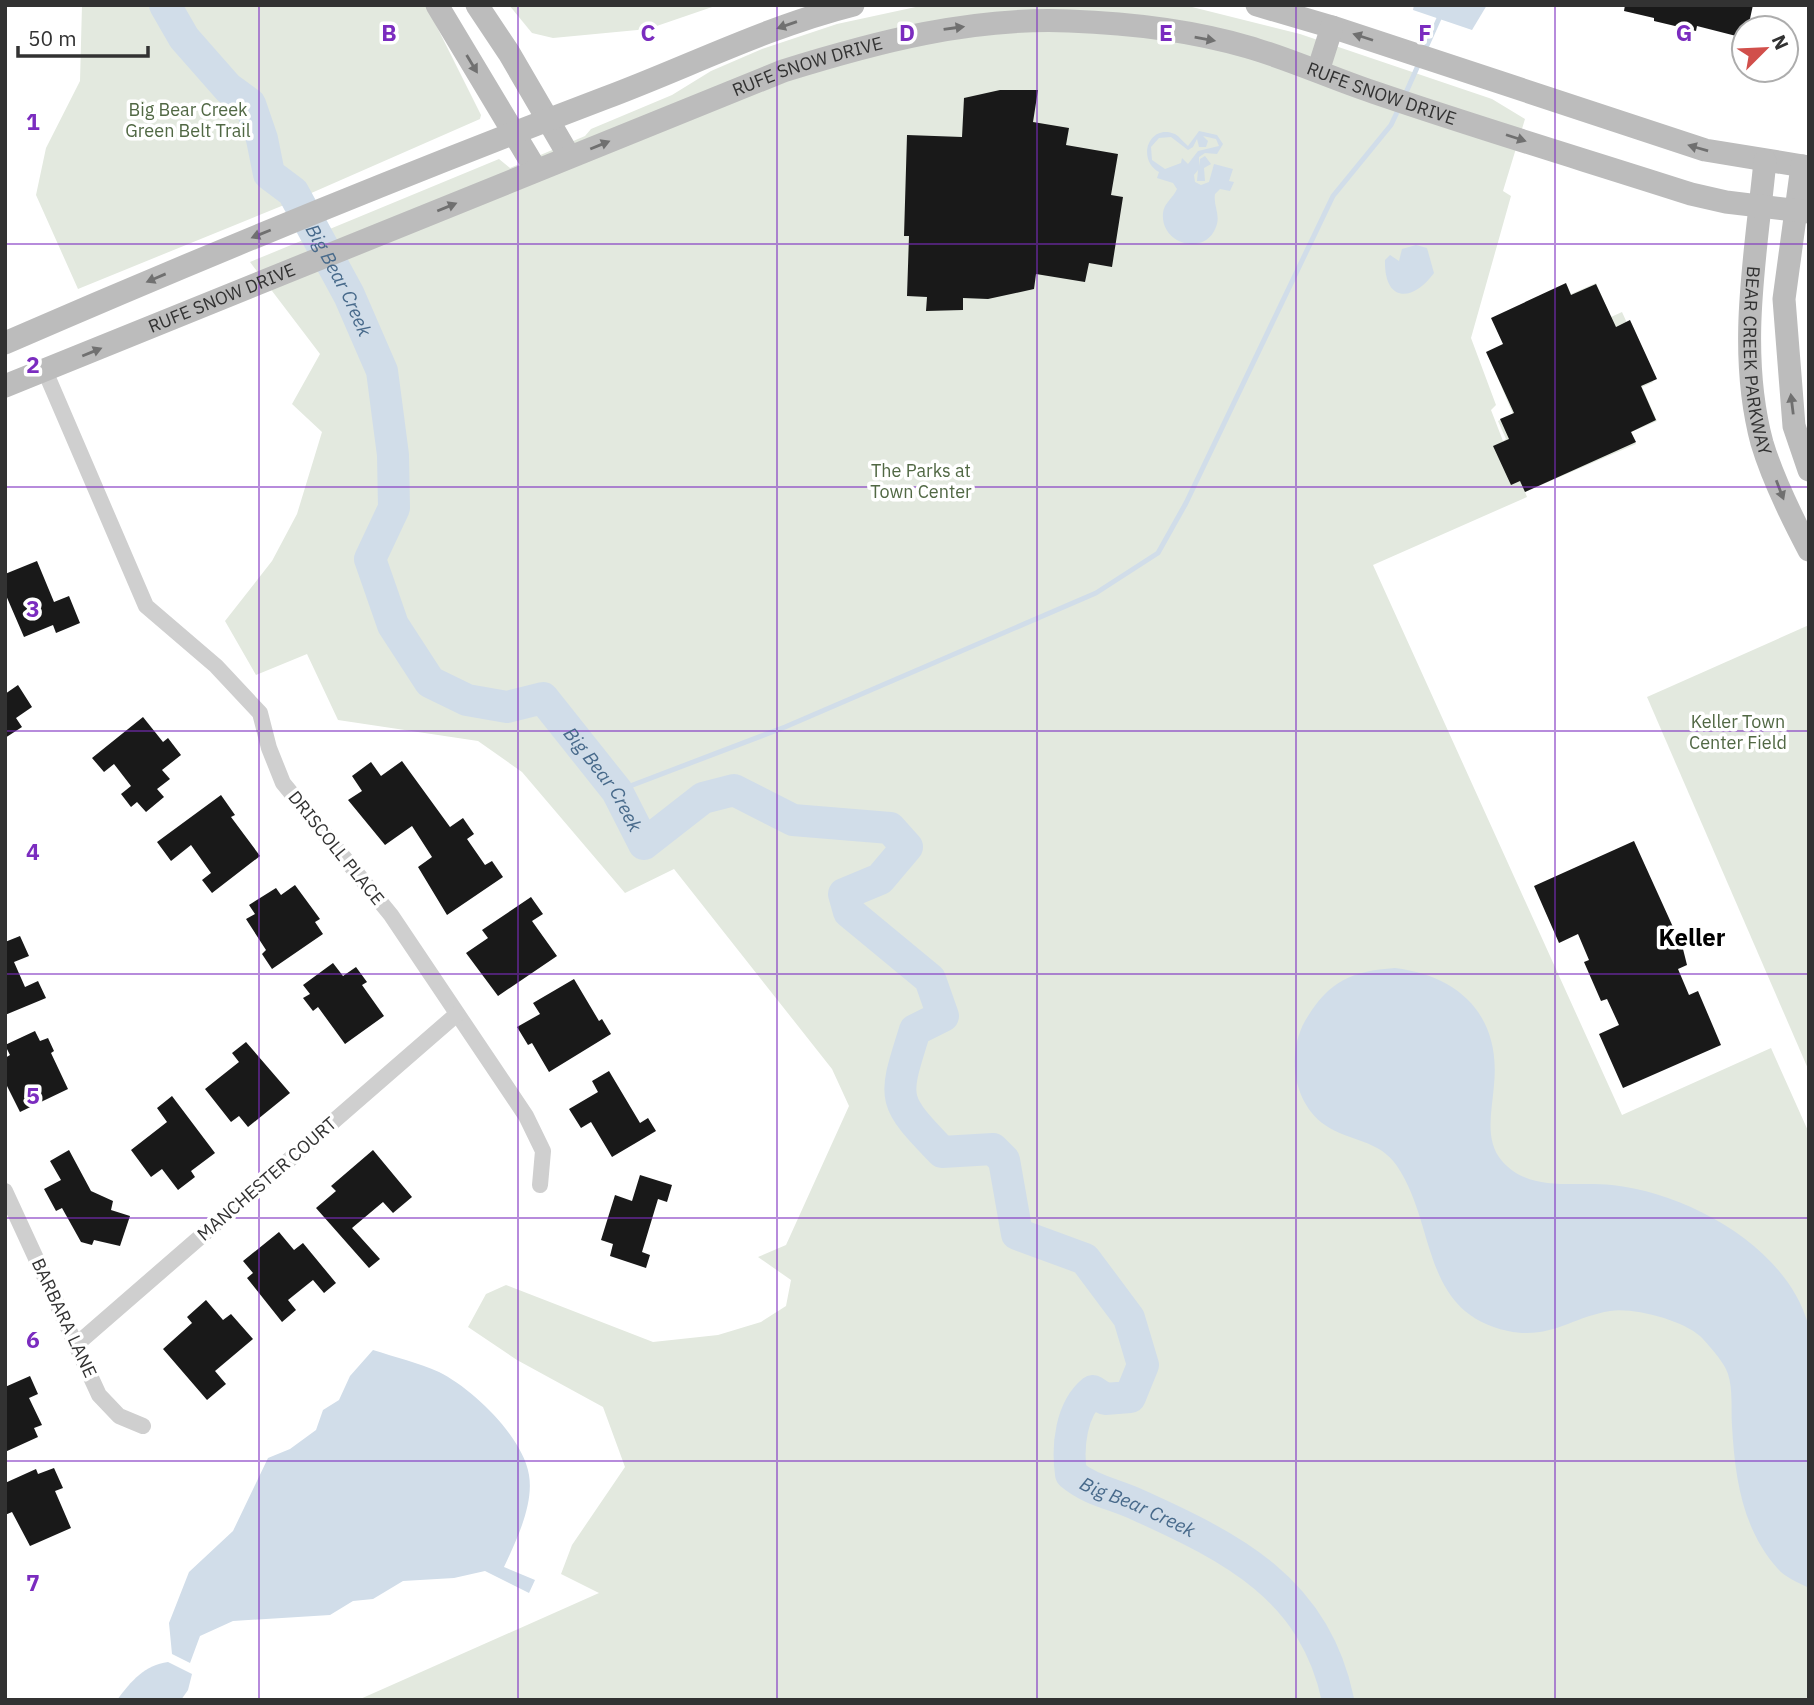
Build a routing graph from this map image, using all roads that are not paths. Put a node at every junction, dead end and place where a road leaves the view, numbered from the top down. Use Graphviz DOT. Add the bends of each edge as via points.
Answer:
graph roads {
  1 [pos="437,5"];
  2 [pos="477,5"];
  3 [pos="853,5"];
  4 [pos="1257,5"];
  5 [pos="1116,15"];
  6 [pos="1332,27"];
  7 [pos="1318,71"];
  8 [pos="548,120"];
  9 [pos="514,133"];
  10 [pos="569,156"];
  11 [pos="1765,161"];
  12 [pos="1805,167"];
  13 [pos="536,170"];
  14 [pos="1760,206"];
  15 [pos="1802,211"];
  16 [pos="5,343"];
  17 [pos="45,371"];
  18 [pos="5,386"];
  19 [pos="1809,470"];
  20 [pos="1809,550"];
  21 [pos="457,1014"];
  22 [pos="541,1185"];
  23 [pos="5,1191"];
  24 [pos="77,1344"];
  25 [pos="143,1426"];
  1 -- 9 [label="main road, one-way"];
  2 -- 8 [label="main road"];
  3 -- 8 [label="main road, one-way" via="741,41"];
  4 -- 6 [label="main road"];
  5 -- 7 [label="main road, RUFE SNOW DRIVE, one-way" via="1247,46"];
  10 -- 5 [label="main road, RUFE SNOW DRIVE, one-way" via="783,71 852,49 974,26"];
  6 -- 7 [label="main road"];
  11 -- 6 [label="main road, one-way" via="1705,150"];
  7 -- 14 [label="main road, RUFE SNOW DRIVE, one-way" via="1691,194"];
  8 -- 9 [label="main road"];
  8 -- 10 [label="main road"];
  9 -- 13 [label="main road"];
  9 -- 16 [label="main road, one-way" via="218,251"];
  10 -- 13 [label="main road, RUFE SNOW DRIVE"];
  11 -- 12 [label="main road"];
  11 -- 14 [label="main road, BEAR CREEK PARKWAY"];
  12 -- 15 [label="main road, BEAR CREEK PARKWAY"];
  17 -- 13 [label="main road, RUFE SNOW DRIVE, one-way"];
  14 -- 15 [label="main road, RUFE SNOW DRIVE"];
  14 -- 20 [label="main road, BEAR CREEK PARKWAY, one-way" via="1749,336 1753,395 1762,443"];
  19 -- 15 [label="main road, BEAR CREEK PARKWAY, one-way" via="1794,426 1784,299"];
  17 -- 18 [label="main road, RUFE SNOW DRIVE"];
  17 -- 21 [label="street, DRISCOLL PLACE" via="146,606 197,648 260,713 283,783 391,915"];
  21 -- 22 [label="street, DRISCOLL PLACE" via="526,1116 542,1151"];
  21 -- 24 [label="street, MANCHESTER COURT"];
  23 -- 24 [label="street, BARBARA LANE"];
  24 -- 25 [label="street, BARBARA LANE" via="99,1395 120,1416"];
}
